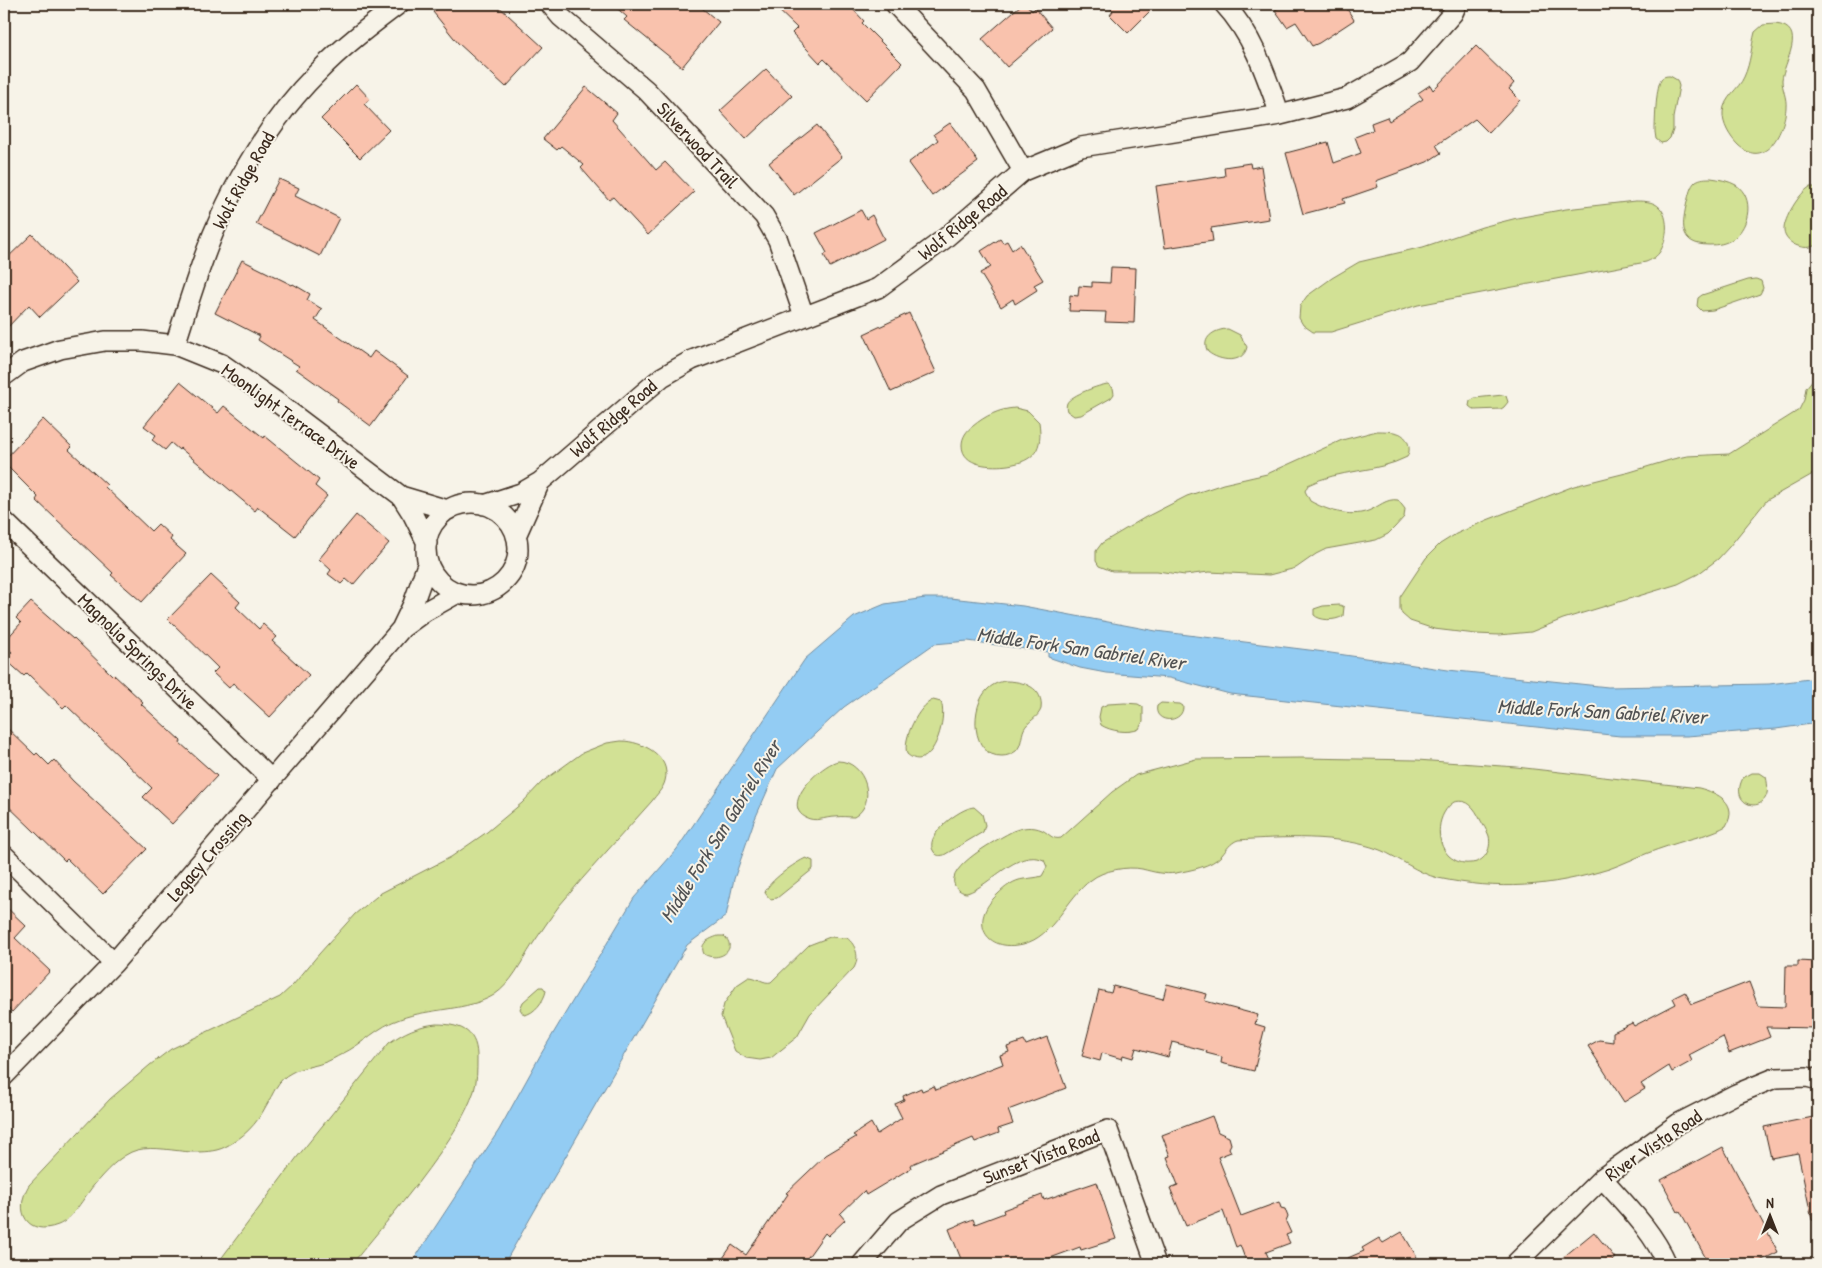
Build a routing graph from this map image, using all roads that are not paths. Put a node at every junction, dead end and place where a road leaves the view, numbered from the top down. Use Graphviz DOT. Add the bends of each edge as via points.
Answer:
graph roads {
  1 [pos="399,4"];
  2 [pos="550,4"];
  3 [pos="895,4"];
  4 [pos="1224,4"];
  5 [pos="1457,4"];
  6 [pos="1280,115"];
  7 [pos="1023,171"];
  8 [pos="804,316"];
  9 [pos="175,345"];
  10 [pos="4,376"];
  11 [pos="540,482"];
  12 [pos="401,496"];
  13 [pos="484,505"];
  14 [pos="448,510"];
  15 [pos="4,521"];
  16 [pos="516,536"];
  17 [pos="427,544"];
  18 [pos="428,562"];
  19 [pos="458,593"];
  20 [pos="402,628"];
  21 [pos="272,780"];
  22 [pos="4,855"];
  23 [pos="114,963"];
  24 [pos="4,1076"];
  25 [pos="1818,1080"];
  26 [pos="1602,1178"];
  27 [pos="862,1264"];
  28 [pos="1156,1264"];
  29 [pos="1515,1264"];
  30 [pos="1667,1264"];
  1 -- 9 [label="street, Wolf Ridge Road" via="318,72 270,128 240,177 213,235"];
  2 -- 8 [label="street, Silverwood Trail" via="646,90 764,216 778,240"];
  3 -- 7 [label="street" via="976,90"];
  4 -- 6 [label="street" via="1238,19 1259,59"];
  5 -- 6 [label="street, Wolf Ridge Road" via="1410,62 1347,98"];
  6 -- 7 [label="street, Wolf Ridge Road" via="1080,147"];
  7 -- 8 [label="street, Wolf Ridge Road" via="943,240 878,288"];
  8 -- 11 [label="street, Wolf Ridge Road" via="692,360 662,377"];
  9 -- 10 [label="street, Moonlight Terrace Drive" via="105,341 60,349 23,362"];
  9 -- 12 [label="street, Moonlight Terrace Drive" via="222,364"];
  11 -- 13 [label="street" via="521,493"];
  11 -- 16 [label="street, Wolf Ridge Road"];
  12 -- 14 [label="street, Moonlight Terrace Drive"];
  12 -- 17 [label="street, Moonlight Terrace Drive"];
  13 -- 14 [label="street" via="462,504"];
  13 -- 16 [label="street" via="505,517"];
  14 -- 17 [label="street, Legacy Crossing" via="436,520"];
  15 -- 21 [label="street, Magnolia Springs Drive"];
  16 -- 19 [label="street" via="518,560 501,586 488,593"];
  17 -- 18 [label="street, Legacy Crossing"];
  18 -- 19 [label="street" via="435,576"];
  18 -- 20 [label="street, Legacy Crossing"];
  19 -- 20 [label="street, Legacy Crossing"];
  20 -- 21 [label="street, Legacy Crossing"];
  21 -- 23 [label="street, Legacy Crossing"];
  22 -- 23 [label="street"];
  23 -- 24 [label="street, Legacy Crossing"];
  25 -- 26 [label="street, River Vista Road" via="1775,1078 1736,1094 1679,1123"];
  26 -- 29 [label="street, River Vista Road"];
  26 -- 30 [label="street" via="1643,1225"];
  27 -- 28 [label="street, Sunset Vista Road" via="899,1221 941,1195 1108,1130"];
}
